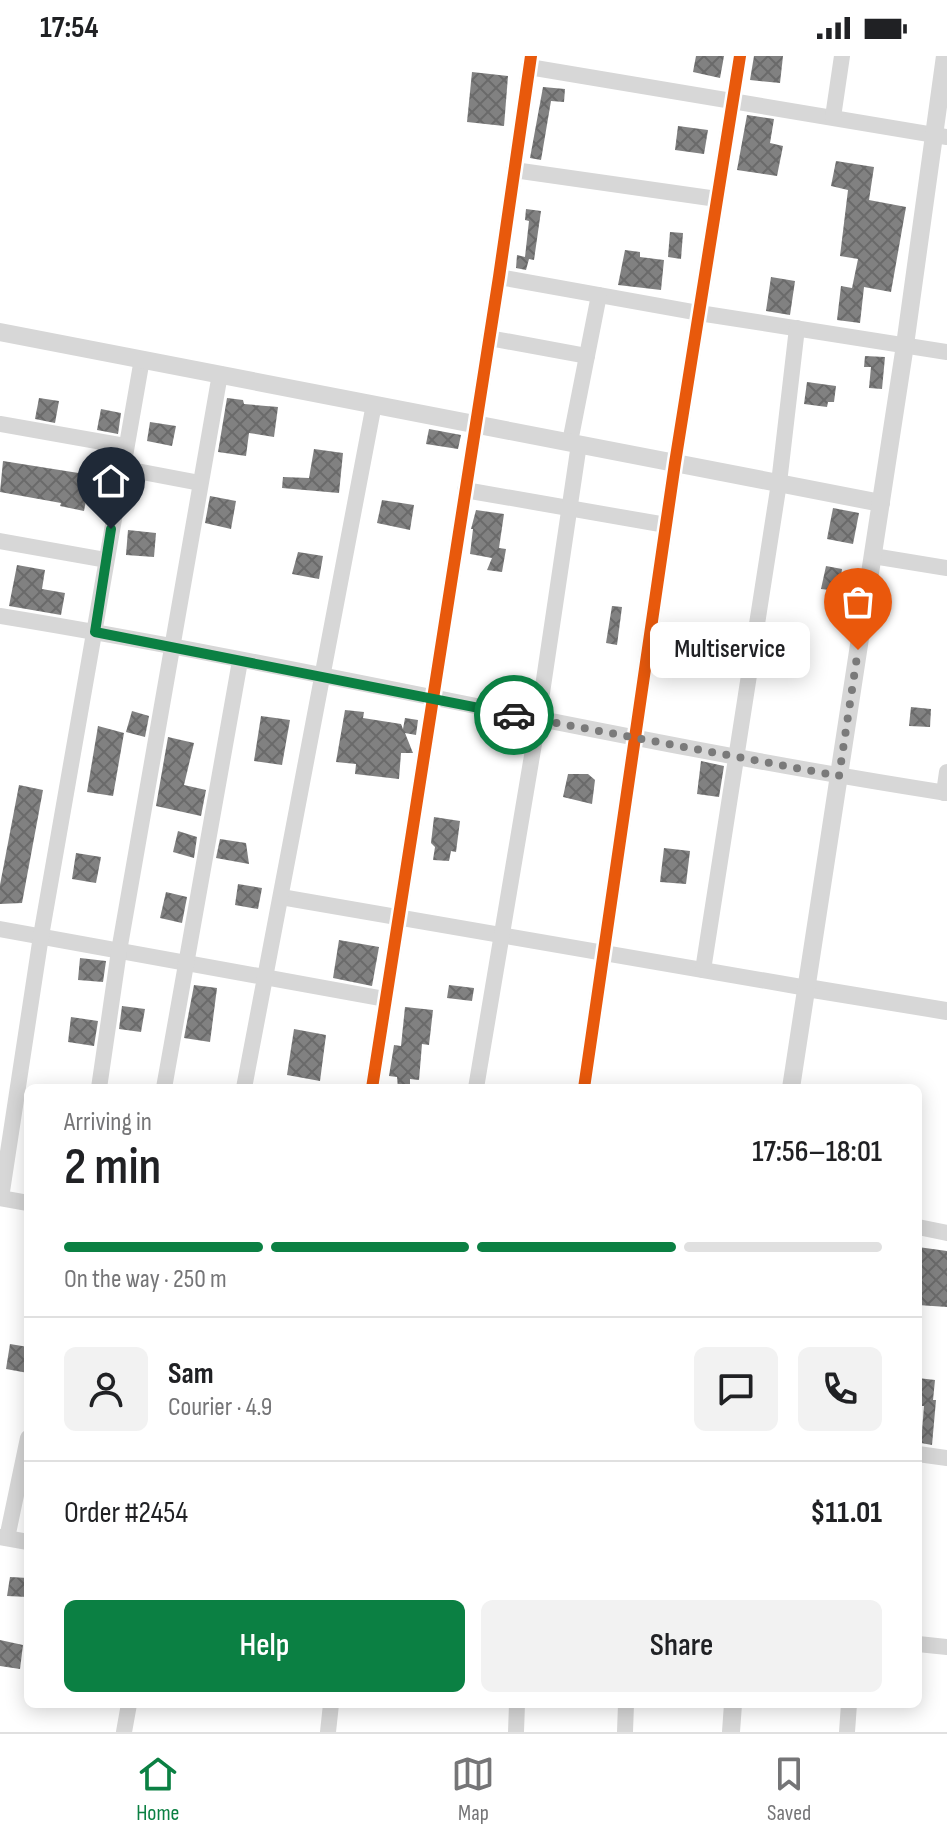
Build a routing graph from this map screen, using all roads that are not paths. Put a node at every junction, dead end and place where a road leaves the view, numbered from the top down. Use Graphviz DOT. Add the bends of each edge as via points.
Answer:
graph roads {
  1 [pos="740,56"];
  2 [pos="842,56"];
  3 [pos="945,56"];
  4 [pos="530,61"];
  5 [pos="732,102"];
  6 [pos="833,117"];
  7 [pos="940,136"];
  8 [pos="514,170"];
  9 [pos="717,199"];
  10 [pos="499,277"];
  11 [pos="599,295"];
  12 [pos="699,313"];
  13 [pos="797,328"];
  14 [pos="0,332"];
  15 [pos="489,338"];
  16 [pos="905,345"];
  17 [pos="947,352"];
  18 [pos="587,356"];
  19 [pos="142,359"];
  20 [pos="220,374"];
  21 [pos="374,404"];
  22 [pos="0,424"];
  23 [pos="476,424"];
  24 [pos="574,443"];
  25 [pos="125,446"];
  26 [pos="675,463"];
  27 [pos="121,468"];
  28 [pos="200,483"];
  29 [pos="779,483"];
  30 [pos="465,490"];
  31 [pos="881,503"];
  32 [pos="569,508"];
  33 [pos="666,525"];
  34 [pos="0,541"];
  35 [pos="873,556"];
  36 [pos="106,560"];
  37 [pos="947,568"];
  38 [pos="0,616"];
  39 [pos="95,632"];
  40 [pos="172,648"];
  41 [pos="240,661"];
  42 [pos="322,677"];
  43 [pos="433,698"];
  44 [pos="538,720"];
  45 [pos="635,740"];
  46 [pos="737,757"];
  47 [pos="947,772"];
  48 [pos="839,776"];
  49 [pos="946,793"];
  50 [pos="281,897"];
  51 [pos="397,919"];
  52 [pos="0,929"];
  53 [pos="41,936"];
  54 [pos="500,936"];
  55 [pos="119,951"];
  56 [pos="604,953"];
  57 [pos="186,962"];
  58 [pos="703,970"];
  59 [pos="267,978"];
  60 [pos="807,988"];
  61 [pos="385,999"];
  62 [pos="947,1011"];
  63 [pos="100,1084"];
  64 [pos="165,1084"];
  65 [pos="245,1084"];
  66 [pos="373,1084"];
  67 [pos="477,1084"];
  68 [pos="585,1084"];
  69 [pos="792,1084"];
  70 [pos="0,1198"];
  71 [pos="24,1202"];
  72 [pos="922,1228"];
  73 [pos="947,1233"];
  74 [pos="946,1453"];
  75 [pos="922,1454"];
  76 [pos="24,1455"];
  77 [pos="4,1538"];
  78 [pos="24,1541"];
  79 [pos="922,1644"];
  80 [pos="947,1647"];
  81 [pos="128,1708"];
  82 [pos="331,1708"];
  83 [pos="517,1708"];
  84 [pos="626,1708"];
  85 [pos="733,1708"];
  86 [pos="849,1708"];
  87 [pos="124,1732"];
  88 [pos="328,1732"];
  89 [pos="516,1732"];
  90 [pos="625,1732"];
  91 [pos="731,1732"];
  92 [pos="847,1732"];
  1 -- 5 [label="street"];
  2 -- 6 [label="street"];
  3 -- 7 [label="street"];
  4 -- 5 [label="street"];
  4 -- 8 [label="street"];
  5 -- 6 [label="street"];
  5 -- 9 [label="street"];
  6 -- 7 [label="street"];
  7 -- 16 [label="street"];
  8 -- 9 [label="street"];
  8 -- 10 [label="street"];
  9 -- 12 [label="street"];
  10 -- 11 [label="street"];
  10 -- 15 [label="street"];
  11 -- 12 [label="street"];
  11 -- 18 [label="street"];
  12 -- 13 [label="street"];
  12 -- 26 [label="street"];
  13 -- 16 [label="street"];
  13 -- 29 [label="street"];
  14 -- 19 [label="street"];
  15 -- 18 [label="street"];
  15 -- 23 [label="street"];
  16 -- 17 [label="street"];
  16 -- 31 [label="street"];
  18 -- 24 [label="street"];
  19 -- 20 [label="street"];
  19 -- 25 [label="street"];
  20 -- 21 [label="street"];
  20 -- 28 [label="street"];
  21 -- 23 [label="street"];
  21 -- 42 [label="street"];
  22 -- 25 [label="street"];
  23 -- 24 [label="street"];
  23 -- 30 [label="street"];
  24 -- 26 [label="street"];
  24 -- 32 [label="street"];
  25 -- 27 [label="street"];
  26 -- 29 [label="street"];
  26 -- 33 [label="street"];
  27 -- 28 [label="street"];
  27 -- 36 [label="street"];
  28 -- 40 [label="street"];
  29 -- 31 [label="street"];
  29 -- 46 [label="street"];
  30 -- 32 [label="street"];
  30 -- 43 [label="street"];
  31 -- 35 [label="street"];
  32 -- 33 [label="street"];
  32 -- 44 [label="street"];
  33 -- 45 [label="street"];
  34 -- 36 [label="street"];
  35 -- 37 [label="street"];
  35 -- 48 [label="street"];
  36 -- 39 [label="street"];
  38 -- 39 [label="street"];
  39 -- 40 [label="street"];
  39 -- 53 [label="street"];
  40 -- 41 [label="street"];
  40 -- 55 [label="street"];
  41 -- 42 [label="street"];
  41 -- 57 [label="street"];
  42 -- 43 [label="street"];
  42 -- 50 [label="street"];
  43 -- 44 [label="street"];
  43 -- 51 [label="street"];
  44 -- 45 [label="street"];
  44 -- 54 [label="street"];
  45 -- 46 [label="street"];
  45 -- 56 [label="street"];
  46 -- 48 [label="street"];
  46 -- 58 [label="street"];
  47 -- 49 [label="street"];
  48 -- 49 [label="street"];
  48 -- 60 [label="street"];
  50 -- 51 [label="street"];
  50 -- 59 [label="street"];
  51 -- 54 [label="street"];
  51 -- 61 [label="street"];
  52 -- 53 [label="street"];
  53 -- 55 [label="street"];
  53 -- 70 [label="street"];
  54 -- 56 [label="street"];
  54 -- 67 [label="street"];
  55 -- 57 [label="street"];
  55 -- 63 [label="street"];
  56 -- 58 [label="street"];
  56 -- 68 [label="street"];
  57 -- 59 [label="street"];
  57 -- 64 [label="street"];
  58 -- 60 [label="street"];
  59 -- 61 [label="street"];
  59 -- 65 [label="street"];
  60 -- 62 [label="street"];
  60 -- 69 [label="street"];
  61 -- 66 [label="street"];
  70 -- 71 [label="street"];
  72 -- 73 [label="street"];
  74 -- 75 [label="street"];
  76 -- 77 [label="street"];
  77 -- 78 [label="street"];
  79 -- 80 [label="street"];
  81 -- 87 [label="street"];
  82 -- 88 [label="street"];
  83 -- 89 [label="street"];
  84 -- 90 [label="street"];
  85 -- 91 [label="street"];
  86 -- 92 [label="street"];
}
